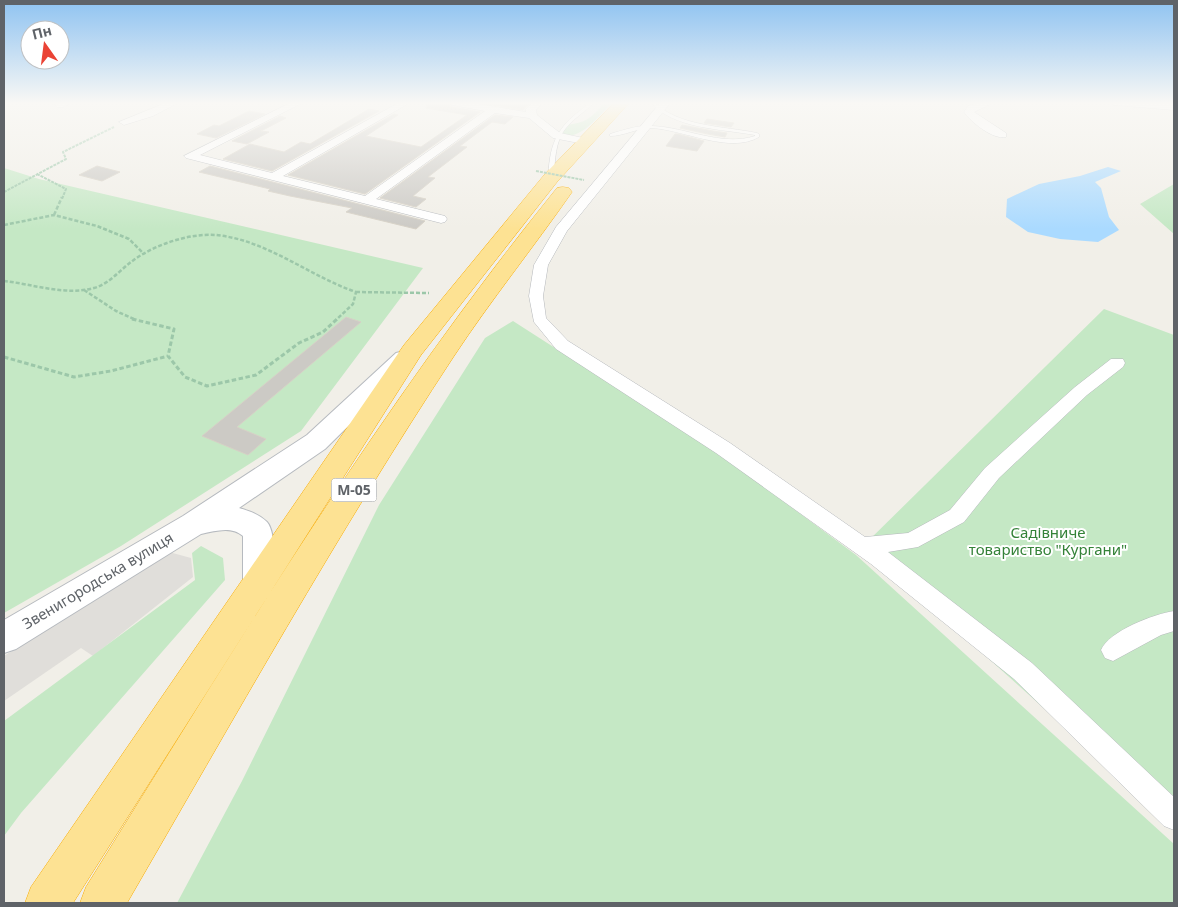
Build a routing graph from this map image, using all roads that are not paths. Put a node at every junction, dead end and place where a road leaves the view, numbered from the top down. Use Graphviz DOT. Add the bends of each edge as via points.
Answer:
graph roads {
  1 [pos="214,144"];
  2 [pos="331,144"];
  3 [pos="445,144"];
  4 [pos="554,144"];
  5 [pos="580,144"];
  6 [pos="604,144"];
  7 [pos="627,144"];
  8 [pos="543,174"];
  9 [pos="273,177"];
  10 [pos="366,201"];
  11 [pos="441,219"];
  12 [pos="412,350"];
  13 [pos="1117,363"];
  14 [pos="193,524"];
  15 [pos="863,546"];
  16 [pos="258,582"];
  17 [pos="1174,621"];
  18 [pos="4,638"];
  19 [pos="1113,650"];
  20 [pos="1174,816"];
  21 [pos="47,903"];
  22 [pos="102,903"];
  1 -- 9 [label="street" via="190,156"];
  2 -- 9 [label="street"];
  3 -- 10 [label="street"];
  4 -- 8 [label="lane"];
  5 -- 8 [label="highway, М-05"];
  6 -- 22 [label="highway, М-05" via="540,220 415,393 286,597"];
  7 -- 15 [label="street" via="561,230 541,265 536,296 539,319 562,345 723,448"];
  8 -- 12 [label="highway, М-05"];
  9 -- 10 [label="street"];
  10 -- 11 [label="street"];
  12 -- 14 [label="street, Звенигородська вулиця" via="316,442"];
  12 -- 16 [label="highway, М-05"];
  13 -- 15 [label="street" via="1080,391 992,473 957,516 911,541"];
  14 -- 16 [label="street" via="232,517 250,523 258,532"];
  14 -- 18 [label="street, Звенигородська вулиця"];
  15 -- 20 [label="street" via="1023,671"];
  16 -- 21 [label="highway, М-05"];
  17 -- 19 [label="street" via="1156,625"];
}
